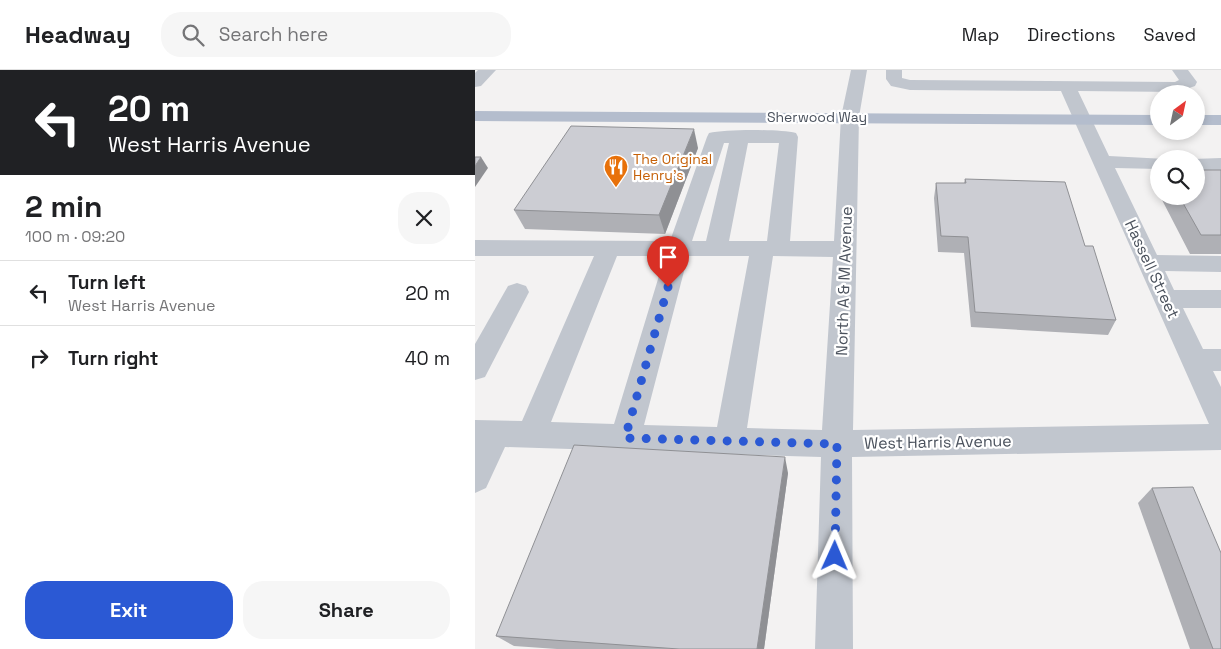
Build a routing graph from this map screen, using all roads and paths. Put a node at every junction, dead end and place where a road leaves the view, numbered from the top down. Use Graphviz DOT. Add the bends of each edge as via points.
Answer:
graph roads {
  1 [pos="488,70"];
  2 [pos="859,70"];
  3 [pos="894,70"];
  4 [pos="1107,70"];
  5 [pos="1180,70"];
  6 [pos="1011,78"];
  7 [pos="475,82"];
  8 [pos="1067,86"];
  9 [pos="1117,86"];
  10 [pos="475,116"];
  11 [pos="721,116"];
  12 [pos="791,117"];
  13 [pos="850,117"];
  14 [pos="1083,120"];
  15 [pos="1150,120"];
  16 [pos="1205,120"];
  17 [pos="1221,120"];
  18 [pos="589,133"];
  19 [pos="667,135"];
  20 [pos="706,136"];
  21 [pos="740,136"];
  22 [pos="789,137"];
  23 [pos="1102,162"];
  24 [pos="1150,163"];
  25 [pos="1205,164"];
  26 [pos="1221,164"];
  27 [pos="475,248"];
  28 [pos="609,248"];
  29 [pos="715,249"];
  30 [pos="770,249"];
  31 [pos="845,249"];
  32 [pos="678,250"];
  33 [pos="1149,263"];
  34 [pos="1221,264"];
  35 [pos="517,292"];
  36 [pos="1166,299"];
  37 [pos="1221,299"];
  38 [pos="1194,360"];
  39 [pos="1221,360"];
  40 [pos="475,369"];
  41 [pos="1221,418"];
  42 [pos="485,434"];
  43 [pos="531,435"];
  44 [pos="1221,437"];
  45 [pos="625,438"];
  46 [pos="730,441"];
  47 [pos="837,444"];
  48 [pos="475,478"];
  49 [pos="834,649"];
  1 -- 7 [label="street"];
  2 -- 3 [label="street"];
  2 -- 13 [label="street, North A & M Avenue"];
  3 -- 6 [label="street" via="897,82 911,85"];
  4 -- 9 [label="street"];
  5 -- 9 [label="street" via="1189,82 1183,86"];
  6 -- 8 [label="street"];
  8 -- 9 [label="street"];
  8 -- 14 [label="street, Hassell Street"];
  10 -- 11 [label="main road, Sherwood Way"];
  11 -- 12 [label="main road, Sherwood Way"];
  11 -- 20 [label="street"];
  12 -- 13 [label="main road, Sherwood Way"];
  12 -- 22 [label="street"];
  13 -- 14 [label="main road, Sherwood Way"];
  13 -- 31 [label="street, North A & M Avenue"];
  14 -- 15 [label="main road, Sherwood Way"];
  14 -- 23 [label="street, Hassell Street"];
  16 -- 17 [label="main road"];
  18 -- 19 [label="street"];
  20 -- 21 [label="street"];
  20 -- 32 [label="street"];
  21 -- 22 [label="street"];
  21 -- 29 [label="street"];
  22 -- 30 [label="street"];
  23 -- 24 [label="street"];
  23 -- 33 [label="street, Hassell Street"];
  25 -- 26 [label="street"];
  27 -- 28 [label="street"];
  28 -- 32 [label="street"];
  28 -- 43 [label="street"];
  29 -- 30 [label="street"];
  29 -- 32 [label="street"];
  30 -- 31 [label="street"];
  30 -- 46 [label="street"];
  31 -- 47 [label="street, North A & M Avenue"];
  32 -- 45 [label="street"];
  33 -- 34 [label="street"];
  33 -- 36 [label="street, Hassell Street"];
  35 -- 40 [label="street"];
  36 -- 37 [label="street"];
  36 -- 38 [label="street, Hassell Street"];
  38 -- 39 [label="street"];
  38 -- 41 [label="street, Hassell Street"];
  42 -- 43 [label="street, West Harris Avenue"];
  42 -- 48 [label="street"];
  43 -- 45 [label="street, West Harris Avenue"];
  44 -- 47 [label="street, West Harris Avenue"];
  45 -- 46 [label="street, West Harris Avenue"];
  46 -- 47 [label="street, West Harris Avenue"];
  47 -- 49 [label="street, North A & M Avenue"];
}
